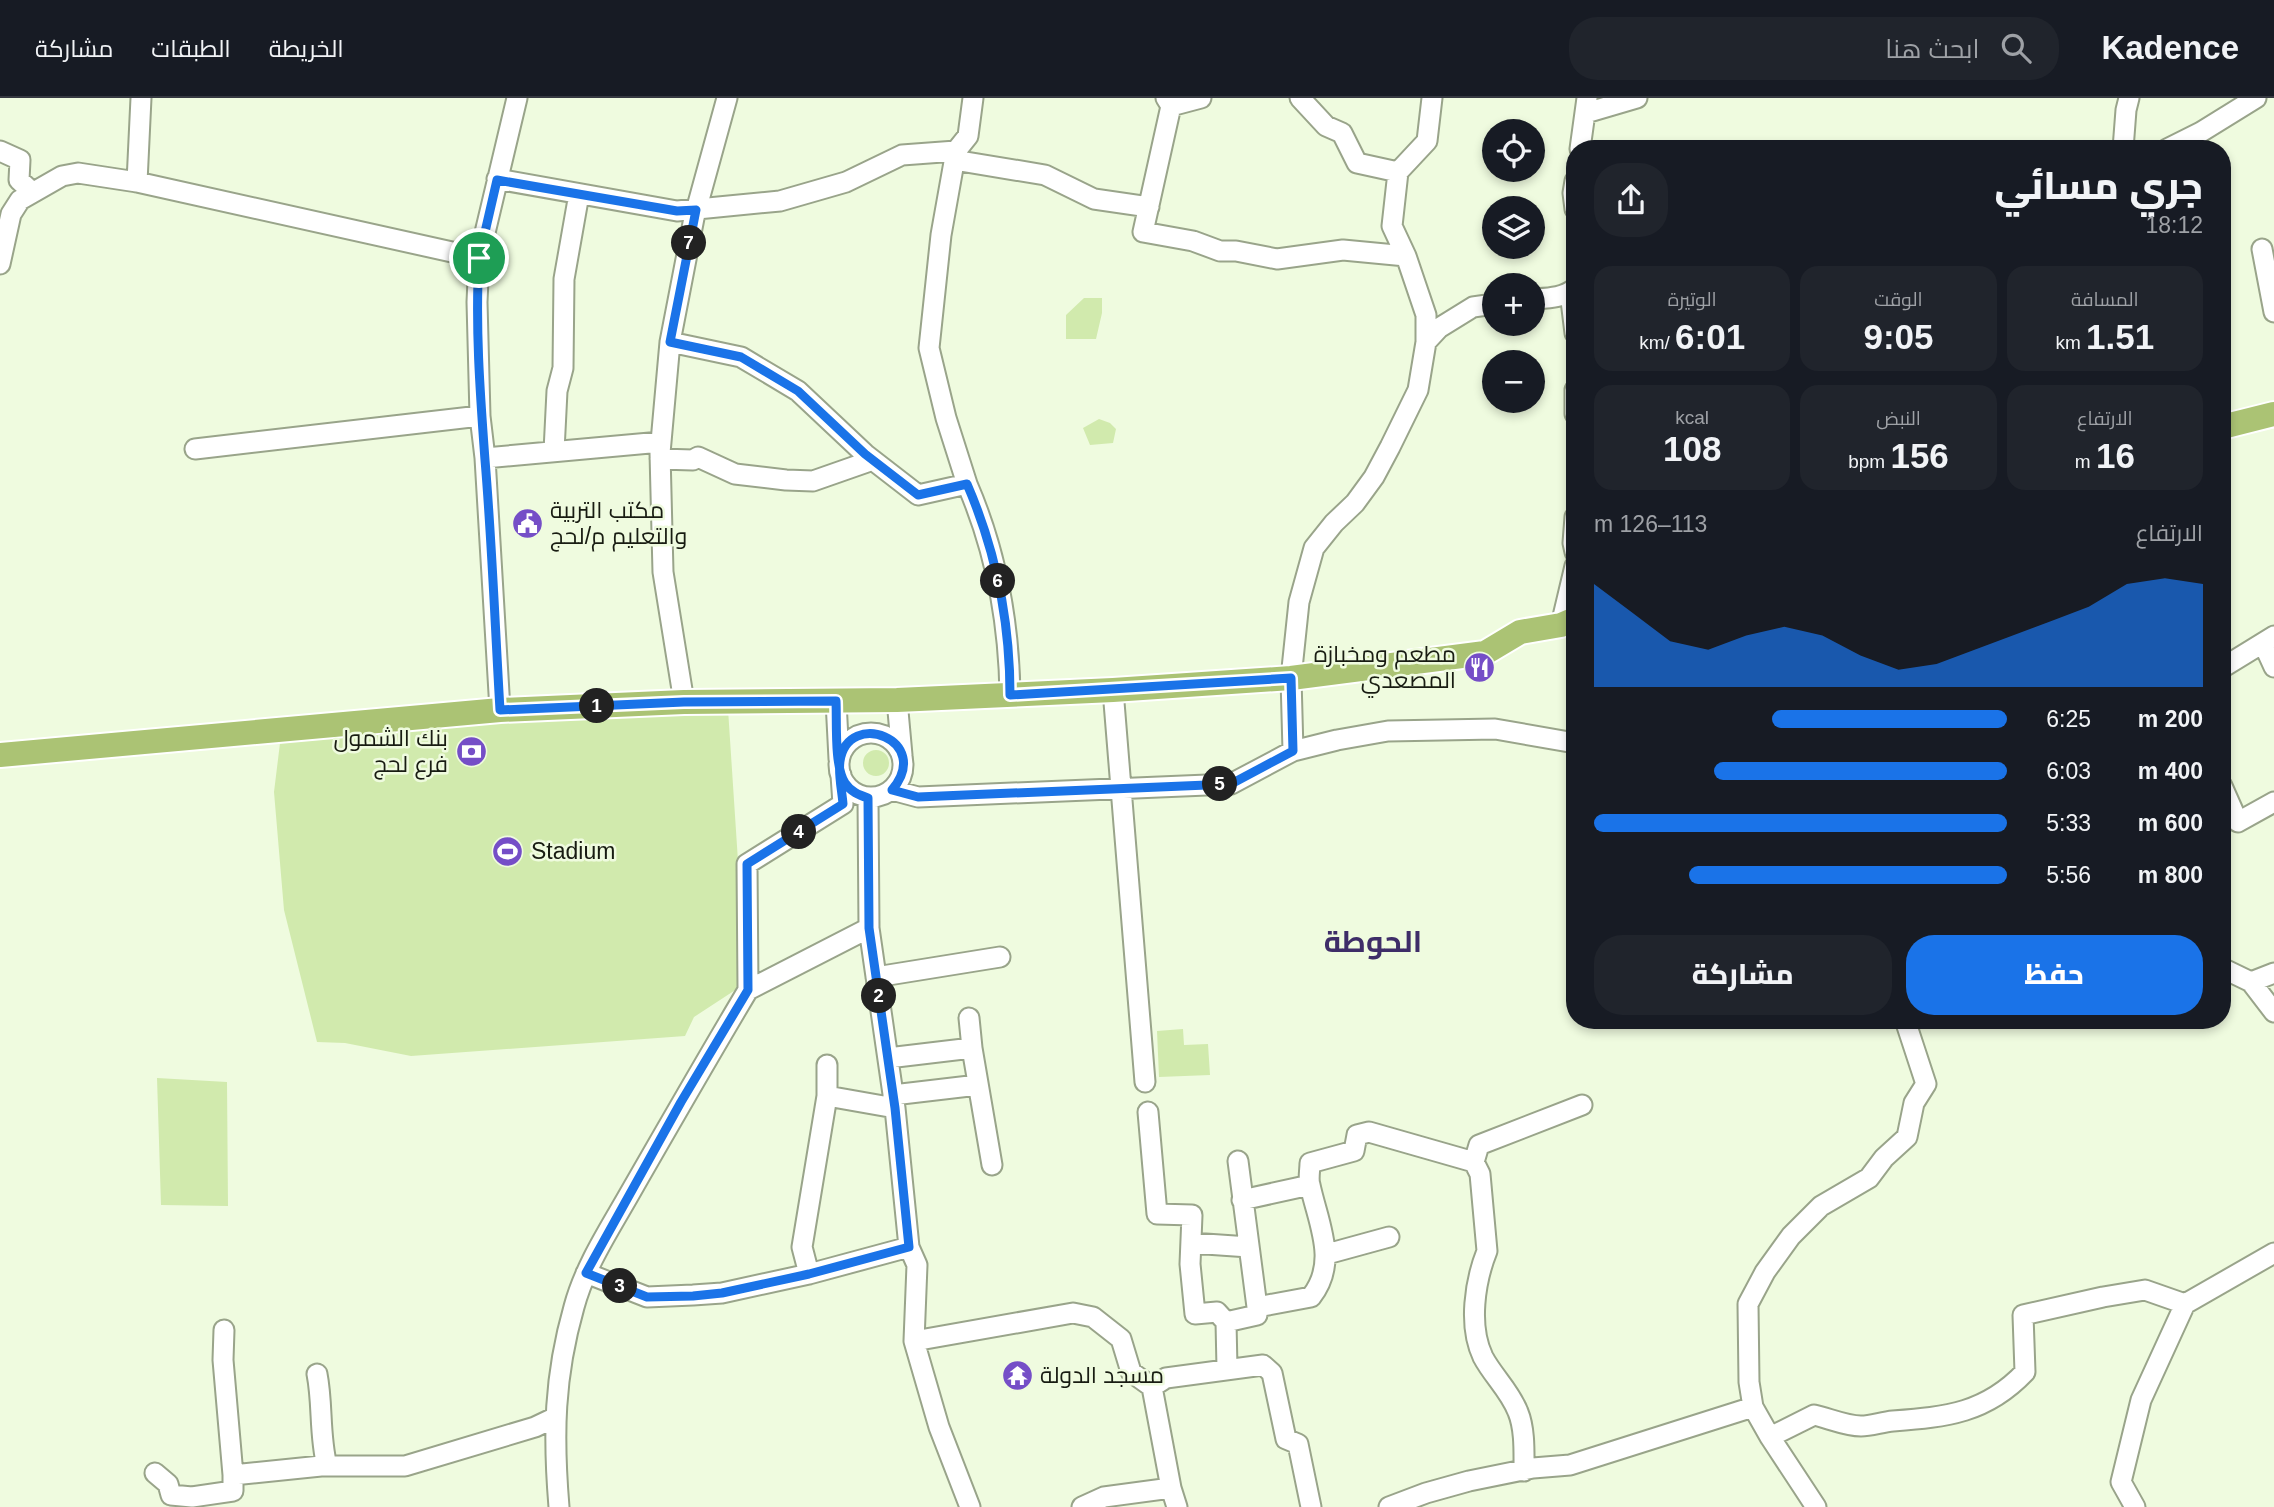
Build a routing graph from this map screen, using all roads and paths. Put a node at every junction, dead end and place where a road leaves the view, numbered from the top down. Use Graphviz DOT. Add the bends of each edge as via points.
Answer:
graph roads {
  1 [pos="141,98"];
  2 [pos="517,98"];
  3 [pos="727,98"];
  4 [pos="974,98"];
  5 [pos="1201,98"];
  6 [pos="1300,98"];
  7 [pos="1432,98"];
  8 [pos="1637,98"];
  9 [pos="2129,98"];
  10 [pos="2256,98"];
  11 [pos="1168,102"];
  12 [pos="1586,106"];
  13 [pos="1581,140"];
  14 [pos="2124,140"];
  15 [pos="2184,140"];
  16 [pos="0,151"];
  17 [pos="955,155"];
  18 [pos="1398,172"];
  19 [pos="497,180"];
  20 [pos="137,182"];
  21 [pos="32,192"];
  22 [pos="579,194"];
  23 [pos="1149,207"];
  24 [pos="696,210"];
  25 [pos="2262,249"];
  26 [pos="1406,256"];
  27 [pos="479,258"];
  28 [pos="0,264"];
  29 [pos="1566,292"];
  30 [pos="1545,296"];
  31 [pos="1482,306"];
  32 [pos="2273,309"];
  33 [pos="670,342"];
  34 [pos="1426,342"];
  35 [pos="2274,414"];
  36 [pos="480,416"];
  37 [pos="2231,425"];
  38 [pos="195,449"];
  39 [pos="660,450"];
  40 [pos="554,451"];
  41 [pos="485,458"];
  42 [pos="873,460"];
  43 [pos="967,484"];
  44 [pos="1566,622"];
  45 [pos="2269,639"];
  46 [pos="2231,662"];
  47 [pos="2274,667"];
  48 [pos="1291,678"];
  49 [pos="1113,690"];
  50 [pos="1010,695"];
  51 [pos="897,700"];
  52 [pos="836,701"];
  53 [pos="684,702"];
  54 [pos="500,710"];
  55 [pos="1566,741"];
  56 [pos="1293,751"];
  57 [pos="0,755"];
  58 [pos="902,756"];
  59 [pos="840,769"];
  60 [pos="1121,787"];
  61 [pos="892,790"];
  62 [pos="868,798"];
  63 [pos="2274,802"];
  64 [pos="2231,808"];
  65 [pos="869,928"];
  66 [pos="1000,957"];
  67 [pos="2231,972"];
  68 [pos="2274,973"];
  69 [pos="876,977"];
  70 [pos="2251,982"];
  71 [pos="748,990"];
  72 [pos="2274,1012"];
  73 [pos="969,1018"];
  74 [pos="1908,1029"];
  75 [pos="972,1048"];
  76 [pos="888,1058"];
  77 [pos="827,1065"];
  78 [pos="1145,1082"];
  79 [pos="978,1085"];
  80 [pos="827,1096"];
  81 [pos="894,1102"];
  82 [pos="1582,1105"];
  83 [pos="1149,1112"];
  84 [pos="1238,1161"];
  85 [pos="1474,1162"];
  86 [pos="992,1165"];
  87 [pos="1310,1185"];
  88 [pos="1242,1200"];
  89 [pos="1389,1237"];
  90 [pos="1191,1243"];
  91 [pos="909,1247"];
  92 [pos="1249,1247"];
  93 [pos="2274,1253"];
  94 [pos="1328,1254"];
  95 [pos="586,1273"];
  96 [pos="809,1274"];
  97 [pos="2185,1304"];
  98 [pos="1257,1307"];
  99 [pos="1226,1322"];
  100 [pos="224,1330"];
  101 [pos="914,1341"];
  102 [pos="1227,1368"];
  103 [pos="317,1374"];
  104 [pos="1152,1387"];
  105 [pos="1753,1407"];
  106 [pos="556,1417"];
  107 [pos="1770,1437"];
  108 [pos="327,1466"];
  109 [pos="1524,1471"];
  110 [pos="155,1473"];
  111 [pos="233,1475"];
  112 [pos="1171,1488"];
  113 [pos="170,1501"];
  114 [pos="559,1507"];
  115 [pos="970,1507"];
  116 [pos="1082,1507"];
  117 [pos="1177,1507"];
  118 [pos="1311,1507"];
  119 [pos="1389,1507"];
  120 [pos="1816,1507"];
  121 [pos="2135,1507"];
  1 -- 20 [label="street"];
  2 -- 19 [label="street"];
  3 -- 24 [label="street"];
  4 -- 17 [label="street" via="968,136"];
  5 -- 11 [label="street"];
  6 -- 18 [label="street" via="1326,126 1342,133 1357,163"];
  7 -- 18 [label="street" via="1427,141"];
  8 -- 12 [label="street"];
  9 -- 14 [label="street"];
  10 -- 15 [label="street"];
  11 -- 23 [label="street"];
  12 -- 13 [label="street"];
  16 -- 21 [label="street" via="20,160 19,180"];
  17 -- 23 [label="street" via="1045,175 1094,199"];
  17 -- 24 [label="street" via="902,155 846,182 780,201"];
  17 -- 43 [label="street" via="929,348"];
  18 -- 26 [label="street" via="1391,226"];
  19 -- 22 [label="street"];
  19 -- 27 [label="street"];
  20 -- 21 [label="street" via="78,173"];
  20 -- 27 [label="street"];
  21 -- 28 [label="street" via="11,214"];
  22 -- 24 [label="street" via="677,211"];
  22 -- 40 [label="street" via="564,279 563,368"];
  23 -- 26 [label="street" via="1143,232 1220,251 1277,259 1343,250"];
  24 -- 33 [label="street"];
  25 -- 32 [label="street"];
  26 -- 34 [label="street" via="1426,315"];
  27 -- 36 [label="street"];
  29 -- 30 [label="street"];
  31 -- 34 [label="street" via="1439,328"];
  33 -- 39 [label="street"];
  33 -- 42 [label="street" via="741,357 798,391"];
  34 -- 48 [label="street" via="1418,390 1374,477 1314,548 1299,602"];
  35 -- 37 [label="main road"];
  36 -- 38 [label="street"];
  36 -- 41 [label="street"];
  39 -- 40 [label="street"];
  39 -- 42 [label="street" via="770,480 813,481"];
  39 -- 53 [label="street" via="663,572"];
  40 -- 41 [label="street"];
  41 -- 54 [label="street"];
  42 -- 43 [label="street" via="918,495"];
  43 -- 50 [label="street" via="983,522 1000,590"];
  44 -- 48 [label="main road" via="1520,632 1485,653"];
  45 -- 46 [label="street"];
  45 -- 47 [label="street"];
  48 -- 49 [label="main road"];
  48 -- 56 [label="street"];
  49 -- 50 [label="main road"];
  49 -- 60 [label="street"];
  50 -- 51 [label="main road"];
  51 -- 52 [label="main road"];
  51 -- 58 [label="street"];
  52 -- 53 [label="main road"];
  52 -- 59 [label="street"];
  53 -- 54 [label="main road"];
  54 -- 57 [label="main road"];
  55 -- 56 [label="street" via="1494,729 1388,731"];
  56 -- 60 [label="street" via="1231,784"];
  58 -- 59 [label="street" via="887,737 862,734 843,750"];
  58 -- 61 [label="street" via="904,768"];
  59 -- 62 [label="street" via="846,786"];
  59 -- 71 [label="street" via="843,804 747,864"];
  60 -- 61 [label="street" via="918,797"];
  60 -- 78 [label="street"];
  61 -- 62 [label="street"];
  62 -- 65 [label="street"];
  63 -- 64 [label="street" via="2238,822"];
  65 -- 69 [label="street"];
  65 -- 71 [label="street"];
  66 -- 69 [label="street"];
  67 -- 70 [label="street"];
  68 -- 70 [label="street"];
  69 -- 76 [label="street"];
  70 -- 72 [label="street"];
  71 -- 95 [label="street"];
  73 -- 75 [label="street"];
  74 -- 105 [label="street" via="1926,1084 1914,1103 1907,1137 1869,1178 1821,1206 1791,1236 1748,1304"];
  75 -- 76 [label="street"];
  75 -- 79 [label="street"];
  76 -- 81 [label="street"];
  77 -- 80 [label="street"];
  79 -- 81 [label="street"];
  79 -- 86 [label="street"];
  80 -- 81 [label="street"];
  80 -- 96 [label="street" via="802,1247"];
  81 -- 91 [label="street"];
  82 -- 85 [label="street" via="1479,1145"];
  83 -- 90 [label="street" via="1157,1214 1192,1215"];
  84 -- 88 [label="street"];
  85 -- 87 [label="street" via="1369,1132 1357,1135 1354,1151 1310,1163"];
  85 -- 109 [label="street" via="1480,1174 1487,1251 1475,1333 1483,1357 1519,1413"];
  87 -- 88 [label="street"];
  87 -- 94 [label="street"];
  88 -- 92 [label="street"];
  89 -- 94 [label="street"];
  90 -- 92 [label="street"];
  90 -- 99 [label="street" via="1195,1314 1217,1312"];
  91 -- 96 [label="street"];
  91 -- 101 [label="street" via="917,1265"];
  92 -- 98 [label="street"];
  93 -- 97 [label="street"];
  94 -- 98 [label="street" via="1311,1297"];
  95 -- 96 [label="street" via="647,1297 722,1293"];
  95 -- 106 [label="street" via="565,1344"];
  97 -- 107 [label="street" via="2145,1290 2023,1315 2025,1371 2008,1390 1979,1406 1932,1419 1860,1426 1814,1415"];
  97 -- 121 [label="street" via="2141,1400 2121,1482"];
  98 -- 99 [label="street" via="1257,1315"];
  99 -- 102 [label="street"];
  100 -- 111 [label="street"];
  101 -- 104 [label="street" via="1073,1313 1093,1317 1121,1339 1131,1372"];
  101 -- 115 [label="street" via="939,1427"];
  102 -- 104 [label="street" via="1166,1378"];
  102 -- 118 [label="street" via="1263,1365 1272,1373 1286,1439 1298,1444"];
  103 -- 108 [label="street"];
  104 -- 112 [label="street"];
  105 -- 107 [label="street"];
  105 -- 109 [label="street" via="1570,1465"];
  106 -- 108 [label="street" via="405,1466"];
  106 -- 114 [label="street"];
  107 -- 120 [label="street"];
  108 -- 111 [label="street"];
  109 -- 119 [label="street" via="1469,1481"];
  110 -- 113 [label="street" via="168,1484"];
  111 -- 113 [label="street" via="233,1491"];
  112 -- 116 [label="street" via="1104,1497"];
  112 -- 117 [label="street"];
}
